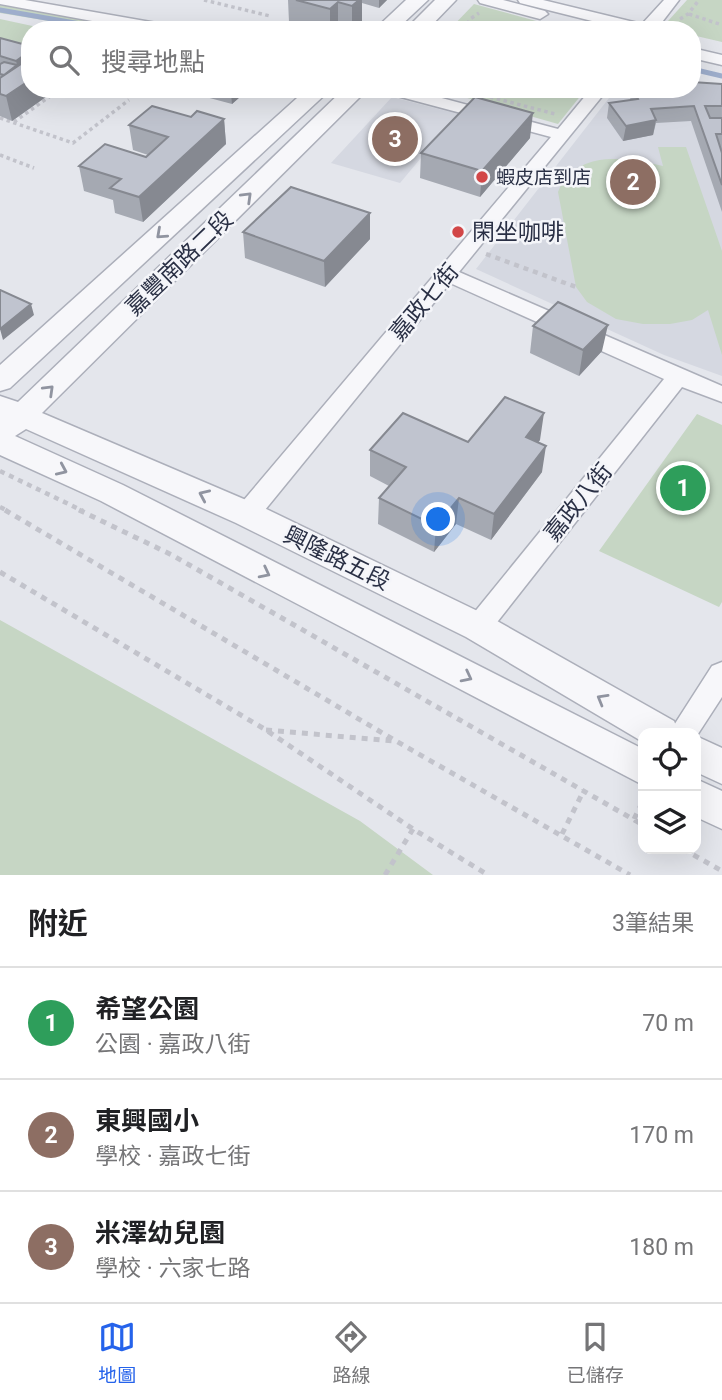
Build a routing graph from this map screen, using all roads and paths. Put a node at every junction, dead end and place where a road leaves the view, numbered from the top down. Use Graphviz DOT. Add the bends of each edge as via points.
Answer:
graph roads {
  1 [pos="0,0"];
  2 [pos="204,0"];
  3 [pos="418,0"];
  4 [pos="446,0"];
  5 [pos="485,0"];
  6 [pos="525,0"];
  7 [pos="672,0"];
  8 [pos="688,14"];
  9 [pos="0,15"];
  10 [pos="270,16"];
  11 [pos="35,21"];
  12 [pos="118,21"];
  13 [pos="394,21"];
  14 [pos="424,21"];
  15 [pos="566,21"];
  16 [pos="610,21"];
  17 [pos="654,21"];
  18 [pos="722,25"];
  19 [pos="701,42"];
  20 [pos="722,47"];
  21 [pos="701,55"];
  22 [pos="722,60"];
  23 [pos="47,98"];
  24 [pos="310,98"];
  25 [pos="348,98"];
  26 [pos="422,98"];
  27 [pos="593,98"];
  28 [pos="128,100"];
  29 [pos="0,118"];
  30 [pos="13,122"];
  31 [pos="562,135"];
  32 [pos="0,155"];
  33 [pos="34,168"];
  34 [pos="469,247"];
  35 [pos="447,274"];
  36 [pos="576,287"];
  37 [pos="678,377"];
  38 [pos="0,381"];
  39 [pos="722,394"];
  40 [pos="6,425"];
  41 [pos="0,471"];
  42 [pos="0,508"];
  43 [pos="247,514"];
  44 [pos="0,572"];
  45 [pos="478,627"];
  46 [pos="722,674"];
  47 [pos="652,728"];
  48 [pos="686,728"];
  49 [pos="265,730"];
  50 [pos="396,741"];
  51 [pos="701,756"];
  52 [pos="638,765"];
  53 [pos="722,767"];
  54 [pos="584,790"];
  55 [pos="701,800"];
  56 [pos="638,811"];
  57 [pos="722,811"];
  58 [pos="634,819"];
  59 [pos="638,822"];
  60 [pos="413,829"];
  61 [pos="562,834"];
  62 [pos="692,854"];
  63 [pos="722,871"];
  64 [pos="385,875"];
  65 [pos="488,875"];
  66 [pos="630,875"];
  1 -- 12 [label="street"];
  2 -- 10 [label="path"];
  3 -- 13 [label="street"];
  4 -- 14 [label="street"];
  5 -- 15 [label="street"];
  6 -- 16 [label="street"];
  7 -- 17 [label="street"];
  8 -- 18 [label="path"];
  9 -- 11 [label="street"];
  19 -- 20 [label="street"];
  21 -- 22 [label="street"];
  23 -- 30 [label="path"];
  24 -- 38 [label="street, 嘉豐南路二段, one-way"];
  40 -- 25 [label="street, 嘉豐南路二段, one-way"];
  26 -- 31 [label="street"];
  27 -- 31 [label="street, 嘉政七街"];
  28 -- 30 [label="path" via="73,143"];
  29 -- 30 [label="path"];
  31 -- 34 [label="street, 嘉政七街"];
  32 -- 33 [label="path"];
  34 -- 35 [label="street, 嘉政七街"];
  34 -- 36 [label="path"];
  35 -- 37 [label="street"];
  35 -- 43 [label="street, 嘉政七街"];
  37 -- 39 [label="street"];
  37 -- 45 [label="street, 嘉政八街"];
  43 -- 40 [label="street, 興隆路五段, one-way"];
  40 -- 52 [label="street, 興隆路五段, one-way" via="112,493"];
  41 -- 54 [label="path" via="172,555"];
  42 -- 50 [label="path"];
  43 -- 45 [label="street, 興隆路五段"];
  44 -- 49 [label="path"];
  47 -- 45 [label="street, 興隆路五段, one-way"];
  46 -- 48 [label="street"];
  49 -- 50 [label="path"];
  49 -- 60 [label="path"];
  50 -- 61 [label="path"];
  51 -- 53 [label="street"];
  54 -- 58 [label="path"];
  54 -- 61 [label="path"];
  55 -- 57 [label="street"];
  56 -- 58 [label="path"];
  58 -- 59 [label="path"];
  60 -- 64 [label="path"];
  60 -- 65 [label="path"];
  61 -- 66 [label="path"];
  62 -- 63 [label="path"];
}
